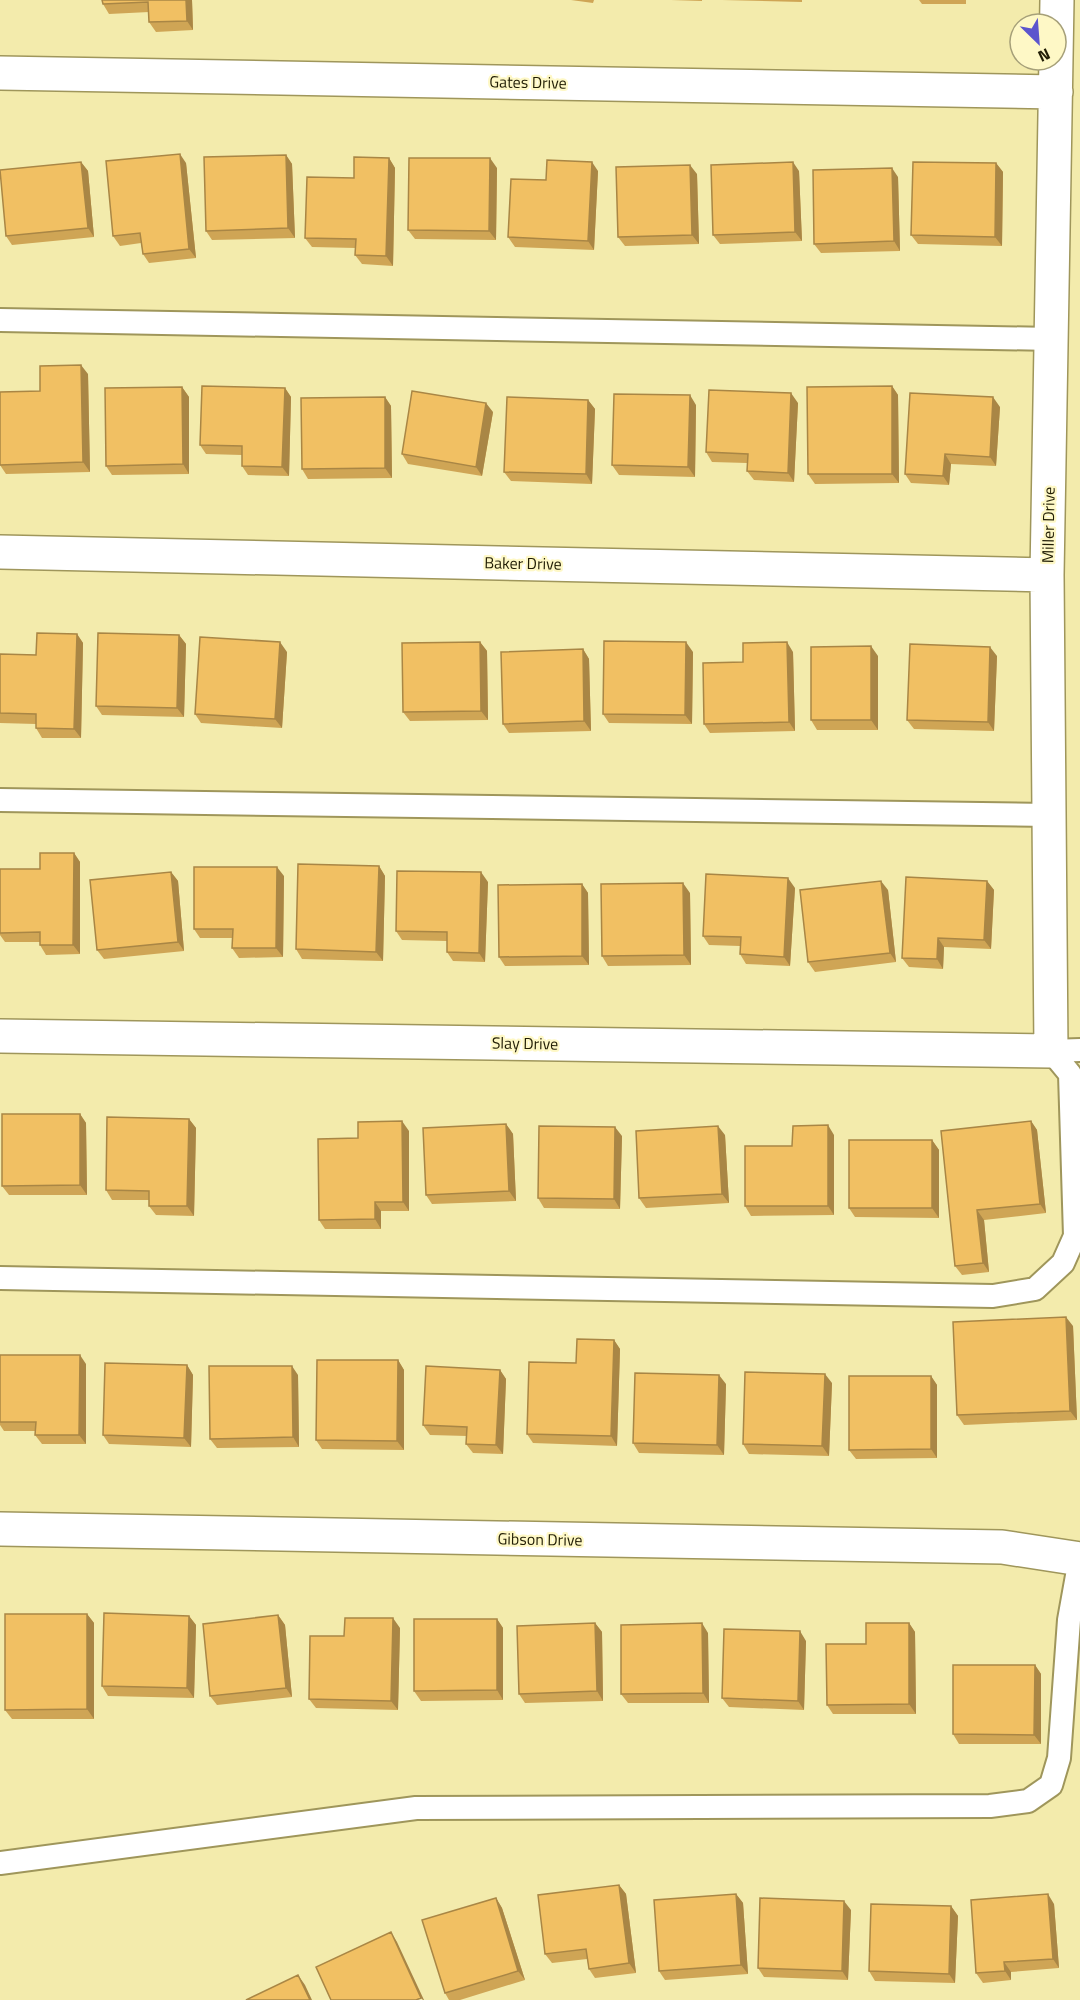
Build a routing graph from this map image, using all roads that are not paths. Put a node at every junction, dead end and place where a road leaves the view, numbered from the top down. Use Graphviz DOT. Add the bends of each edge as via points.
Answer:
graph roads {
  1 [pos="1057,0"];
  2 [pos="0,72"];
  3 [pos="1056,92"];
  4 [pos="0,320"];
  5 [pos="1052,339"];
  6 [pos="0,552"];
  7 [pos="1047,575"];
  8 [pos="0,800"];
  9 [pos="1049,814"];
  10 [pos="0,1036"];
  11 [pos="1065,1050"];
  12 [pos="0,1278"];
  13 [pos="0,1529"];
  14 [pos="1080,1559"];
  15 [pos="0,1863"];
  1 -- 3 [label="street, Miller Drive"];
  2 -- 3 [label="street, Gates Drive"];
  3 -- 5 [label="street, Miller Drive"];
  4 -- 5 [label="lane"];
  5 -- 7 [label="street, Miller Drive"];
  6 -- 7 [label="street, Baker Drive"];
  7 -- 9 [label="street, Miller Drive"];
  8 -- 9 [label="lane"];
  9 -- 11 [label="street, Miller Drive"];
  10 -- 11 [label="street, Slay Drive"];
  11 -- 12 [label="lane" via="1070,1074 1075,1236 1063,1263 1035,1289 993,1296"];
  13 -- 14 [label="street, Gibson Drive" via="1002,1547"];
  14 -- 15 [label="lane" via="1069,1620 1059,1758 1051,1785 1028,1801 990,1806 416,1808"];
}
